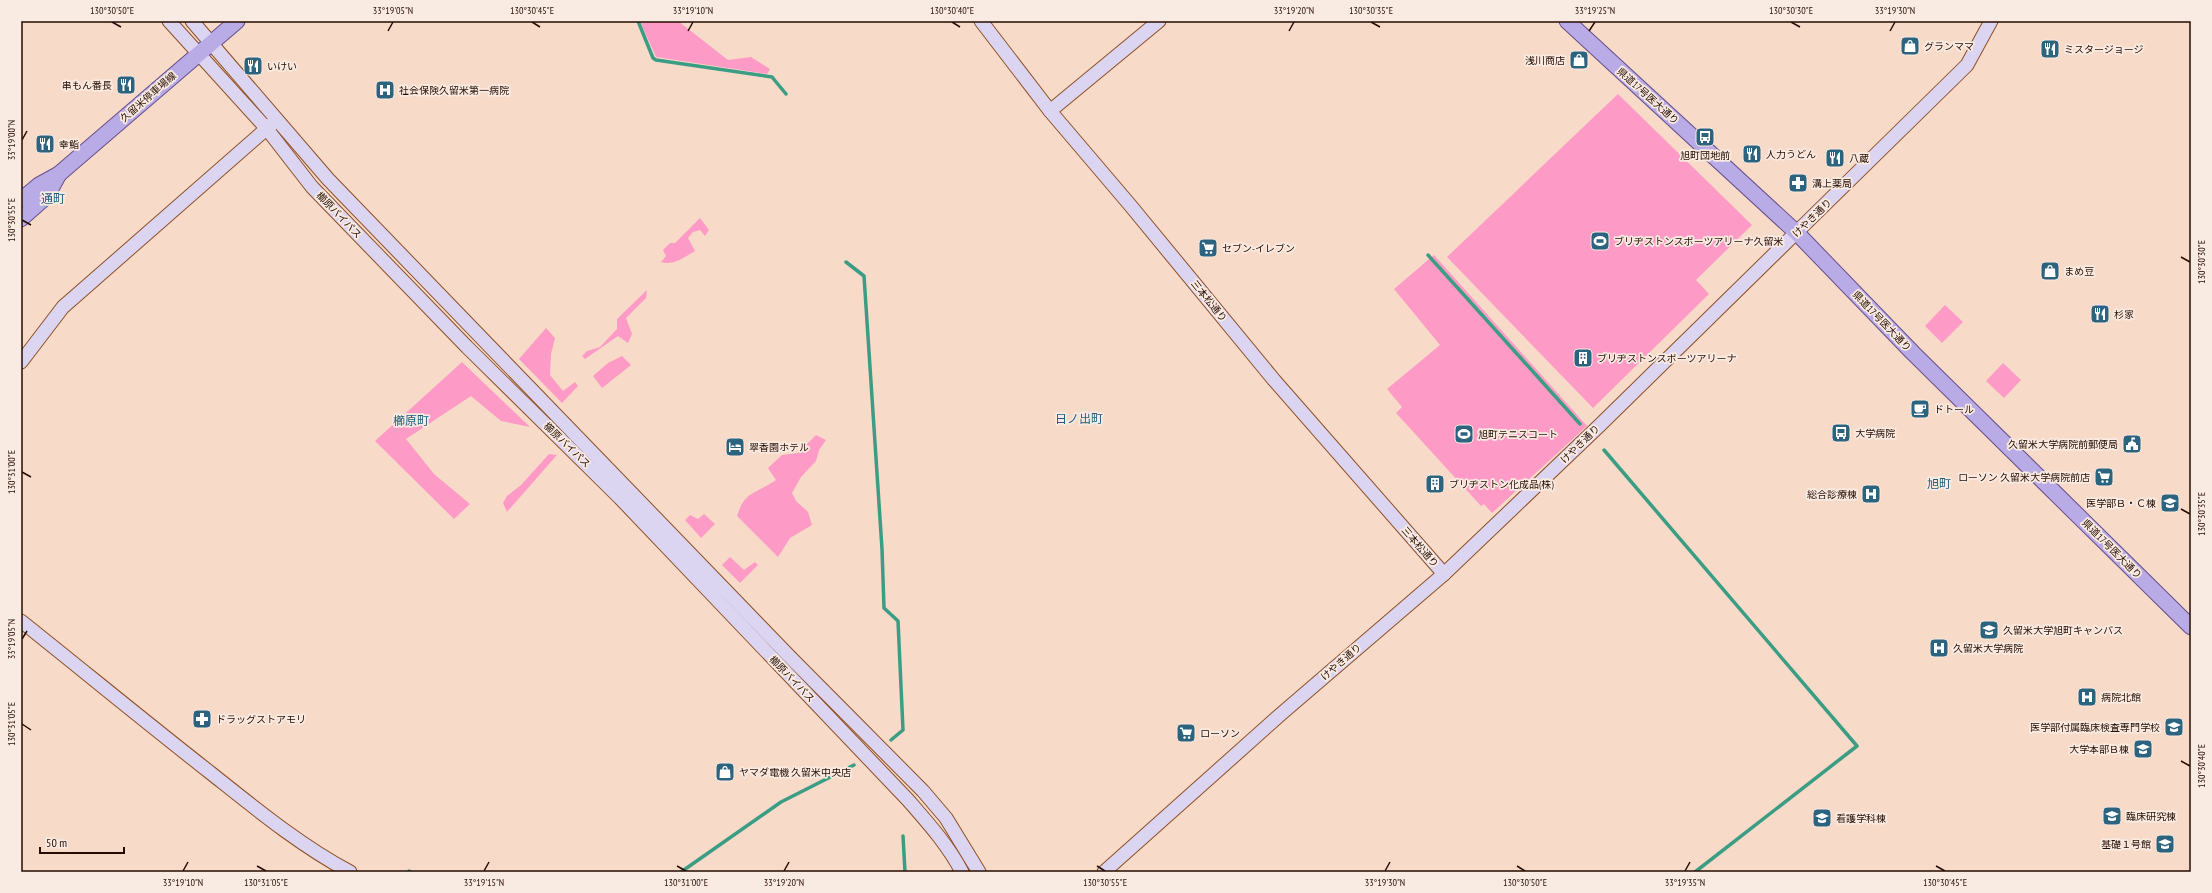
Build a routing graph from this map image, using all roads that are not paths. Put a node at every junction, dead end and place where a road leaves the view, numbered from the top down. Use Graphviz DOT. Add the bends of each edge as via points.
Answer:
graph roads {
  1 [pos="168,21"];
  2 [pos="192,21"];
  3 [pos="237,21"];
  4 [pos="981,21"];
  5 [pos="1159,21"];
  6 [pos="1567,21"];
  7 [pos="1991,21"];
  8 [pos="211,44"];
  9 [pos="198,54"];
  10 [pos="1050,111"];
  11 [pos="278,120"];
  12 [pos="267,129"];
  13 [pos="59,174"];
  14 [pos="21,200"];
  15 [pos="21,219"];
  16 [pos="1797,232"];
  17 [pos="21,362"];
  18 [pos="1444,574"];
  19 [pos="21,621"];
  20 [pos="2191,627"];
  21 [pos="350,872"];
  22 [pos="962,872"];
  23 [pos="980,872"];
  24 [pos="1104,872"];
  1 -- 9 [label="street, 櫛原バイパス"];
  2 -- 8 [label="street, 櫛原バイパス"];
  3 -- 8 [label="main road, 久留米停車場線"];
  4 -- 10 [label="street, 三本松通り"];
  5 -- 10 [label="street"];
  6 -- 16 [label="main road, 県道17号医大通り"];
  7 -- 16 [label="street, けやき通り" via="1967,65"];
  8 -- 9 [label="main road, 久留米停車場線"];
  8 -- 11 [label="street, 櫛原バイパス"];
  9 -- 12 [label="street, 櫛原バイパス"];
  9 -- 13 [label="main road, 久留米停車場線"];
  10 -- 18 [label="street, 三本松通り" via="1274,380"];
  11 -- 12 [label="street"];
  11 -- 23 [label="street, 櫛原バイパス" via="328,178 922,791 946,818"];
  12 -- 17 [label="street" via="63,307"];
  12 -- 22 [label="street, 櫛原バイパス" via="312,187 467,347 620,498 908,800 954,856"];
  13 -- 14 [label="main road, 久留米停車場線" via="39,185"];
  13 -- 15 [label="main road, 久留米停車場線" via="47,196"];
  16 -- 18 [label="street, けやき通り"];
  16 -- 20 [label="main road, 県道17号医大通り" via="1913,353"];
  18 -- 24 [label="street, けやき通り" via="1281,714"];
  19 -- 21 [label="street" via="248,803"];
}
